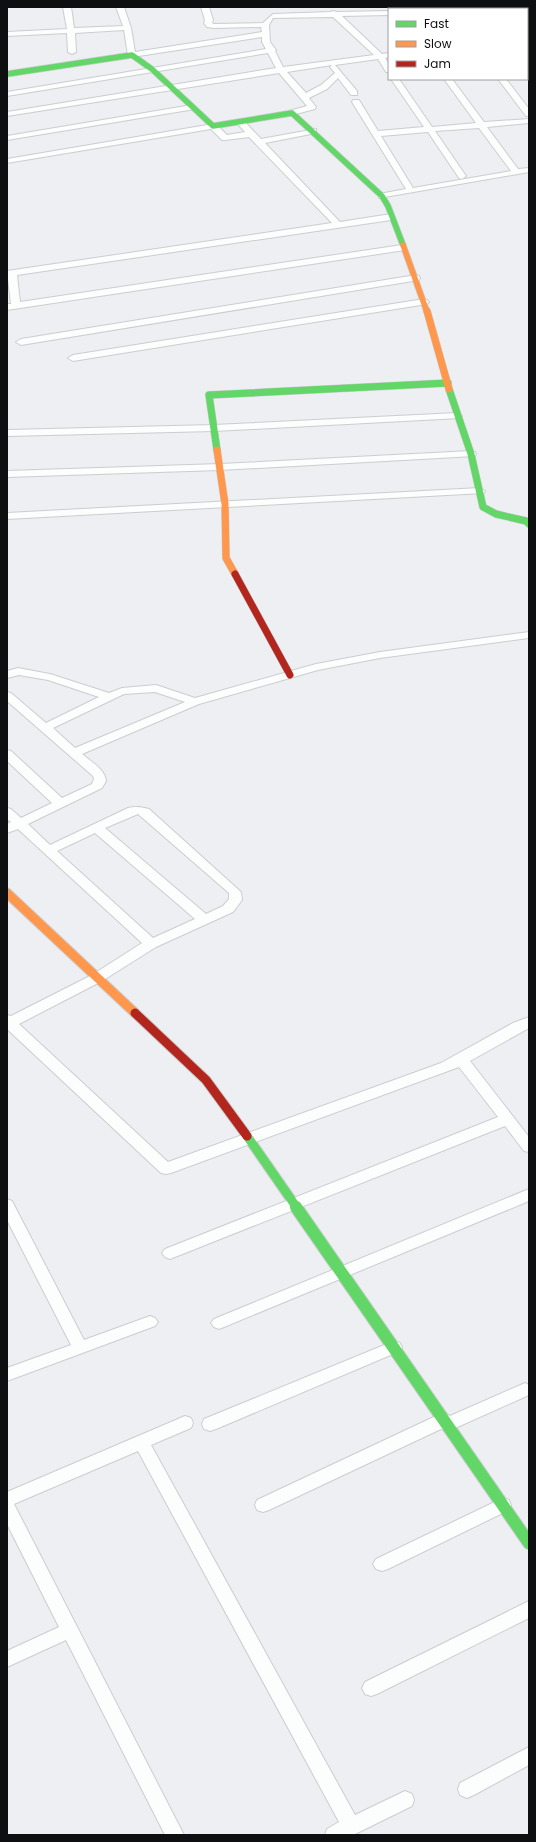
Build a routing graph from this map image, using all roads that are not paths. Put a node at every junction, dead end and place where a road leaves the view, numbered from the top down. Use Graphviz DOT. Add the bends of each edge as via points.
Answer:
graph roads {
  1 [pos="67,7"];
  2 [pos="120,7"];
  3 [pos="205,7"];
  4 [pos="293,7"];
  5 [pos="313,7"];
  6 [pos="388,13"];
  7 [pos="336,14"];
  8 [pos="273,16"];
  9 [pos="265,25"];
  10 [pos="127,28"];
  11 [pos="71,31"];
  12 [pos="7,34"];
  13 [pos="266,34"];
  14 [pos="272,50"];
  15 [pos="72,52"];
  16 [pos="132,55"];
  17 [pos="388,55"];
  18 [pos="380,56"];
  19 [pos="331,62"];
  20 [pos="388,68"];
  21 [pos="153,70"];
  22 [pos="281,70"];
  23 [pos="339,73"];
  24 [pos="7,74"];
  25 [pos="396,80"];
  26 [pos="449,80"];
  27 [pos="503,80"];
  28 [pos="171,88"];
  29 [pos="354,93"];
  30 [pos="7,94"];
  31 [pos="305,97"];
  32 [pos="356,102"];
  33 [pos="192,107"];
  34 [pos="292,113"];
  35 [pos="7,114"];
  36 [pos="529,114"];
  37 [pos="529,121"];
  38 [pos="240,122"];
  39 [pos="482,125"];
  40 [pos="214,126"];
  41 [pos="430,130"];
  42 [pos="313,131"];
  43 [pos="250,134"];
  44 [pos="376,134"];
  45 [pos="7,138"];
  46 [pos="258,142"];
  47 [pos="7,161"];
  48 [pos="529,170"];
  49 [pos="516,172"];
  50 [pos="462,176"];
  51 [pos="412,191"];
  52 [pos="382,196"];
  53 [pos="391,217"];
  54 [pos="338,225"];
  55 [pos="402,248"];
  56 [pos="9,274"];
  57 [pos="416,278"];
  58 [pos="424,302"];
  59 [pos="11,306"];
  60 [pos="21,342"];
  61 [pos="73,358"];
  62 [pos="448,383"];
  63 [pos="457,416"];
  64 [pos="214,428"];
  65 [pos="7,433"];
  66 [pos="471,454"];
  67 [pos="220,467"];
  68 [pos="7,474"];
  69 [pos="480,491"];
  70 [pos="225,504"];
  71 [pos="7,516"];
  72 [pos="529,524"];
  73 [pos="529,635"];
  74 [pos="7,675"];
  75 [pos="290,675"];
  76 [pos="7,695"];
  77 [pos="110,697"];
  78 [pos="195,702"];
  79 [pos="44,728"];
  80 [pos="73,753"];
  81 [pos="7,754"];
  82 [pos="61,804"];
  83 [pos="7,812"];
  84 [pos="20,823"];
  85 [pos="97,828"];
  86 [pos="7,829"];
  87 [pos="49,850"];
  88 [pos="7,893"];
  89 [pos="205,920"];
  90 [pos="151,944"];
  91 [pos="97,978"];
  92 [pos="8,1022"];
  93 [pos="529,1022"];
  94 [pos="462,1060"];
  95 [pos="507,1119"];
  96 [pos="250,1140"];
  97 [pos="529,1147"];
  98 [pos="529,1195"];
  99 [pos="294,1204"];
  100 [pos="7,1205"];
  101 [pos="170,1253"];
  102 [pos="341,1272"];
  103 [pos="150,1322"];
  104 [pos="219,1323"];
  105 [pos="394,1347"];
  106 [pos="80,1348"];
  107 [pos="7,1375"];
  108 [pos="525,1390"];
  109 [pos="445,1422"];
  110 [pos="185,1423"];
  111 [pos="210,1424"];
  112 [pos="140,1441"];
  113 [pos="7,1500"];
  114 [pos="263,1505"];
  115 [pos="503,1505"];
  116 [pos="7,1507"];
  117 [pos="529,1543"];
  118 [pos="382,1564"];
  119 [pos="529,1609"];
  120 [pos="70,1630"];
  121 [pos="7,1659"];
  122 [pos="371,1688"];
  123 [pos="529,1756"];
  124 [pos="467,1790"];
  125 [pos="405,1800"];
  126 [pos="351,1826"];
  127 [pos="175,1835"];
  128 [pos="334,1835"];
  1 -- 11 [label="street"];
  2 -- 10 [label="street"];
  3 -- 9 [label="street" via="210,25"];
  4 -- 8 [label="street"];
  5 -- 7 [label="street"];
  6 -- 7 [label="street"];
  7 -- 8 [label="street"];
  7 -- 18 [label="street"];
  8 -- 9 [label="street"];
  9 -- 13 [label="street"];
  10 -- 11 [label="street"];
  10 -- 16 [label="street"];
  11 -- 12 [label="street"];
  11 -- 15 [label="street"];
  13 -- 14 [label="street" via="266,42"];
  13 -- 16 [label="street"];
  14 -- 21 [label="street"];
  14 -- 22 [label="street"];
  16 -- 21 [label="street"];
  16 -- 24 [label="street"];
  17 -- 18 [label="street"];
  18 -- 19 [label="street"];
  18 -- 20 [label="street"];
  19 -- 22 [label="street"];
  19 -- 23 [label="street"];
  21 -- 28 [label="street"];
  21 -- 30 [label="street"];
  22 -- 28 [label="street"];
  22 -- 31 [label="street"];
  23 -- 29 [label="street"];
  23 -- 31 [label="street" via="324,87"];
  25 -- 41 [label="street"];
  26 -- 39 [label="street"];
  27 -- 36 [label="street"];
  28 -- 33 [label="street"];
  28 -- 35 [label="street"];
  31 -- 34 [label="street" via="312,107"];
  32 -- 44 [label="street"];
  33 -- 40 [label="street"];
  33 -- 45 [label="street"];
  34 -- 38 [label="street"];
  34 -- 42 [label="street"];
  37 -- 39 [label="street"];
  38 -- 40 [label="street"];
  38 -- 43 [label="street"];
  39 -- 41 [label="street"];
  39 -- 49 [label="street"];
  40 -- 43 [label="street" via="225,138"];
  40 -- 47 [label="street"];
  41 -- 44 [label="street"];
  41 -- 50 [label="street"];
  42 -- 46 [label="street"];
  42 -- 52 [label="street"];
  43 -- 46 [label="street"];
  44 -- 51 [label="street"];
  46 -- 54 [label="street"];
  48 -- 49 [label="street"];
  49 -- 51 [label="street"];
  51 -- 52 [label="street"];
  52 -- 53 [label="street"];
  53 -- 54 [label="street"];
  53 -- 55 [label="street"];
  54 -- 56 [label="street"];
  55 -- 57 [label="street"];
  55 -- 59 [label="street"];
  56 -- 59 [label="street"];
  57 -- 58 [label="street"];
  57 -- 60 [label="street"];
  58 -- 61 [label="street"];
  58 -- 62 [label="street"];
  62 -- 63 [label="street"];
  62 -- 64 [label="street" via="210,395"];
  63 -- 64 [label="street"];
  63 -- 66 [label="street"];
  64 -- 65 [label="street"];
  64 -- 67 [label="street"];
  66 -- 67 [label="street"];
  66 -- 69 [label="street"];
  67 -- 68 [label="street"];
  67 -- 70 [label="street"];
  69 -- 70 [label="street"];
  69 -- 72 [label="street" via="483,507 496,514 526,521"];
  70 -- 71 [label="street"];
  70 -- 75 [label="street" via="226,558"];
  73 -- 75 [label="street" via="380,655 316,666"];
  74 -- 77 [label="street" via="18,671 50,677"];
  75 -- 78 [label="street"];
  76 -- 79 [label="street"];
  77 -- 78 [label="street" via="122,691 156,688"];
  77 -- 79 [label="street"];
  78 -- 80 [label="street"];
  79 -- 80 [label="street"];
  80 -- 82 [label="street" via="101,778 96,787"];
  81 -- 82 [label="street"];
  82 -- 84 [label="street"];
  83 -- 84 [label="street"];
  84 -- 86 [label="street"];
  84 -- 87 [label="street"];
  85 -- 87 [label="street"];
  85 -- 89 [label="street"];
  85 -- 89 [label="street" via="132,811 145,812 235,892 236,900 228,909"];
  87 -- 90 [label="street"];
  88 -- 91 [label="street"];
  89 -- 90 [label="street"];
  90 -- 91 [label="street"];
  91 -- 92 [label="street"];
  91 -- 96 [label="street" via="206,1080"];
  92 -- 96 [label="street" via="166,1169"];
  93 -- 94 [label="street" via="512,1028"];
  94 -- 95 [label="street"];
  94 -- 96 [label="street"];
  95 -- 97 [label="street"];
  95 -- 99 [label="street"];
  96 -- 99 [label="street"];
  98 -- 102 [label="street"];
  99 -- 101 [label="street"];
  99 -- 102 [label="street"];
  100 -- 106 [label="street"];
  102 -- 104 [label="street"];
  102 -- 105 [label="street"];
  103 -- 106 [label="street"];
  105 -- 109 [label="street"];
  105 -- 111 [label="street"];
  106 -- 107 [label="street"];
  108 -- 109 [label="street"];
  109 -- 114 [label="street"];
  109 -- 115 [label="street"];
  110 -- 112 [label="street"];
  112 -- 113 [label="street"];
  112 -- 126 [label="street"];
  115 -- 117 [label="street"];
  115 -- 118 [label="street"];
  116 -- 120 [label="street"];
  119 -- 122 [label="street"];
  120 -- 121 [label="street"];
  120 -- 127 [label="street"];
  123 -- 124 [label="street"];
  125 -- 126 [label="street"];
  126 -- 128 [label="street"];
}
